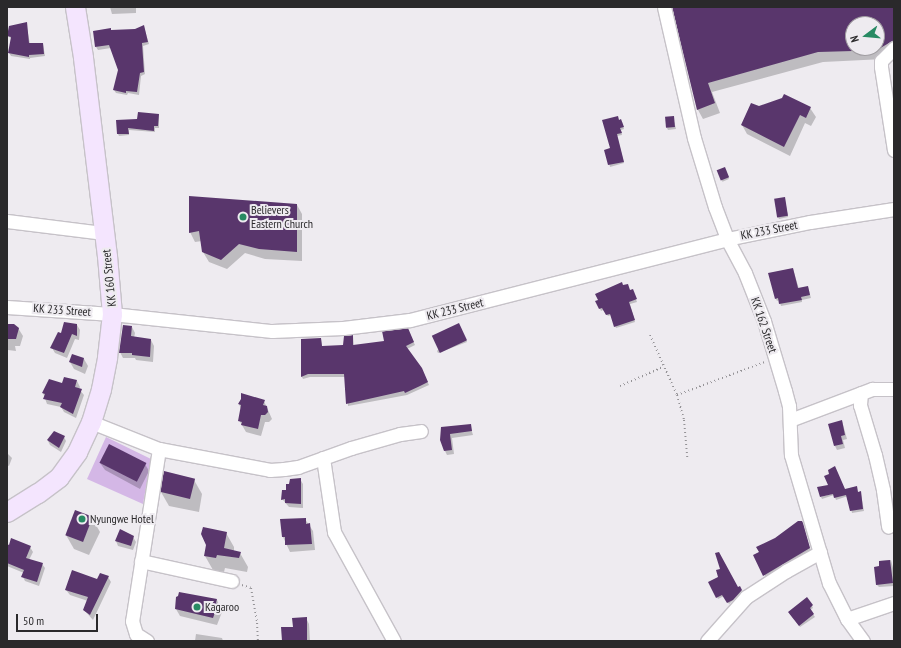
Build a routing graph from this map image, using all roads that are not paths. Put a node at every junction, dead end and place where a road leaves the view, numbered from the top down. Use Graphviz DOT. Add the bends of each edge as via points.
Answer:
graph roads {
  1 [pos="75,7"];
  2 [pos="664,7"];
  3 [pos="894,48"];
  4 [pos="894,150"];
  5 [pos="894,209"];
  6 [pos="7,222"];
  7 [pos="104,233"];
  8 [pos="727,239"];
  9 [pos="7,307"];
  10 [pos="112,314"];
  11 [pos="894,389"];
  12 [pos="861,393"];
  13 [pos="790,420"];
  14 [pos="91,422"];
  15 [pos="421,431"];
  16 [pos="159,449"];
  17 [pos="323,458"];
  18 [pos="7,512"];
  19 [pos="888,526"];
  20 [pos="820,552"];
  21 [pos="142,561"];
  22 [pos="232,581"];
  23 [pos="894,603"];
  24 [pos="847,619"];
  25 [pos="147,641"];
  26 [pos="394,641"];
  27 [pos="706,641"];
  28 [pos="863,641"];
  1 -- 7 [label="main road, KK 160 Street"];
  2 -- 8 [label="street, KK 162 Street" via="694,138"];
  3 -- 4 [label="street" via="884,58 881,68"];
  5 -- 8 [label="street, KK 233 Street" via="810,222"];
  6 -- 7 [label="street"];
  7 -- 10 [label="main road, KK 160 Street"];
  8 -- 10 [label="street, KK 233 Street" via="410,320 343,328 272,330"];
  8 -- 13 [label="street, KK 162 Street" via="745,273 764,320 785,391"];
  9 -- 10 [label="street, KK 233 Street"];
  10 -- 14 [label="main road, KK 160 Street" via="101,389"];
  11 -- 12 [label="street" via="872,389"];
  12 -- 13 [label="street"];
  12 -- 19 [label="street" via="860,405 875,455"];
  13 -- 20 [label="street, KK 162 Street" via="791,455"];
  14 -- 16 [label="street"];
  14 -- 18 [label="main road, KK 160 Street" via="77,452 60,477"];
  15 -- 17 [label="street" via="400,434"];
  16 -- 17 [label="street" via="275,470 298,467"];
  16 -- 21 [label="street"];
  17 -- 26 [label="street" via="334,532"];
  20 -- 24 [label="street, KK 162 Street" via="829,583"];
  20 -- 27 [label="street" via="746,597"];
  21 -- 22 [label="street"];
  21 -- 25 [label="street" via="132,621 136,634"];
  23 -- 24 [label="street"];
  24 -- 28 [label="street, KK 162 Street"];
}
